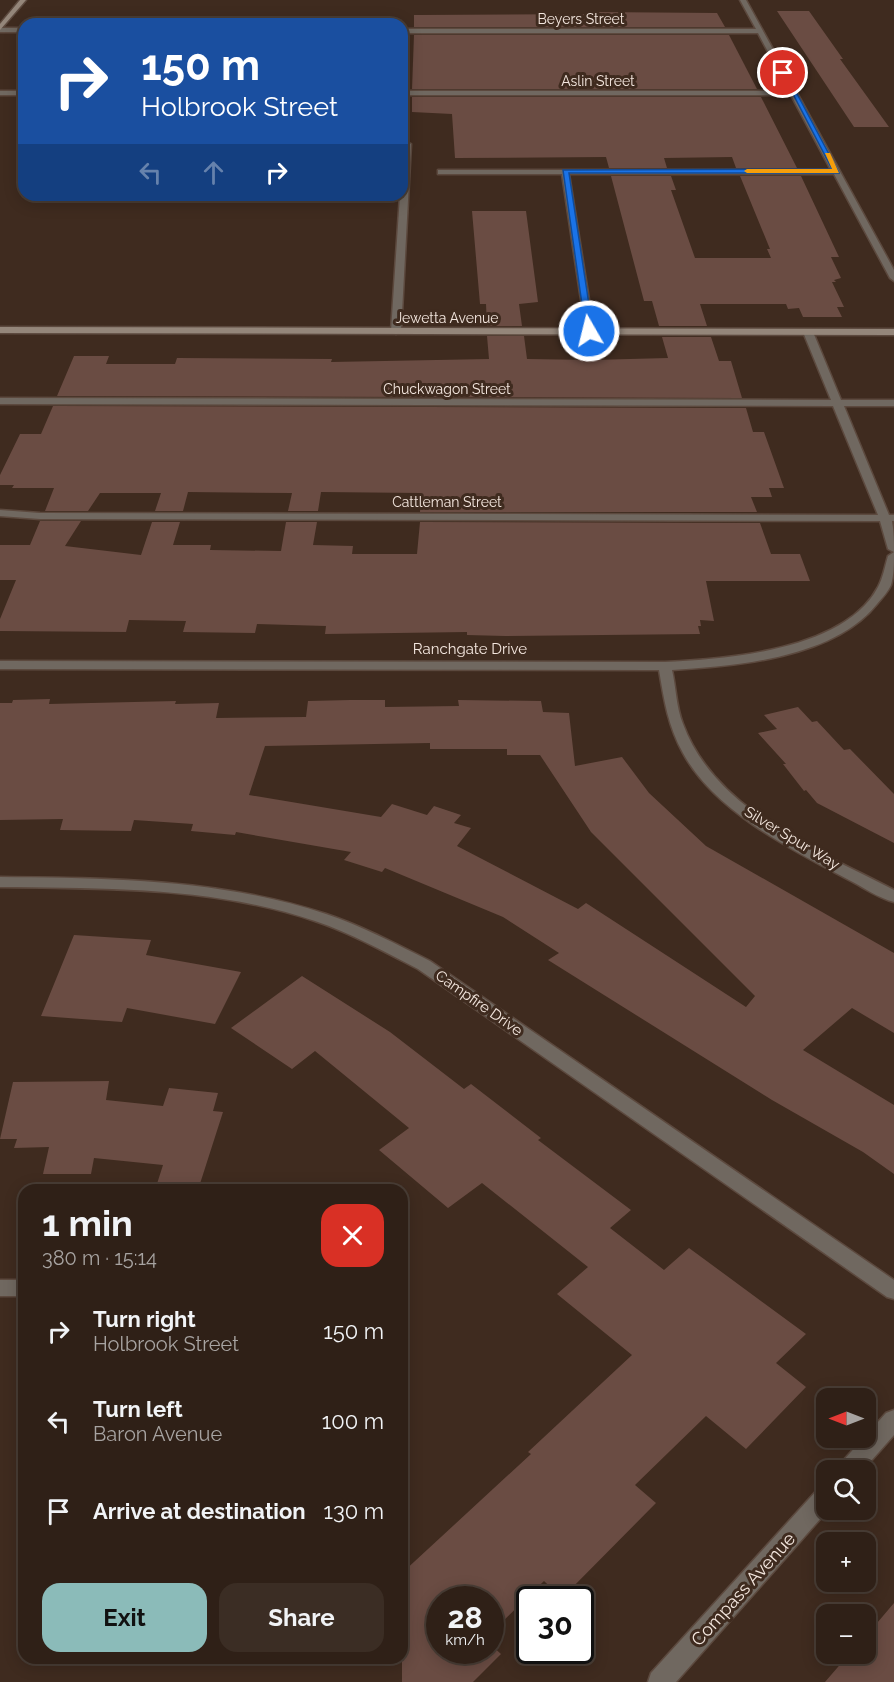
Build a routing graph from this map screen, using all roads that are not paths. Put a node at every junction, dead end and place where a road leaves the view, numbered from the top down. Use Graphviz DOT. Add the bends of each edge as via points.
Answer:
graph roads {
  1 [pos="22,0"];
  2 [pos="743,0"];
  3 [pos="0,29"];
  4 [pos="18,30"];
  5 [pos="408,31"];
  6 [pos="760,31"];
  7 [pos="0,93"];
  8 [pos="18,93"];
  9 [pos="408,93"];
  10 [pos="794,93"];
  11 [pos="565,171"];
  12 [pos="837,171"];
  13 [pos="441,172"];
  14 [pos="404,201"];
  15 [pos="894,278"];
  16 [pos="0,330"];
  17 [pos="396,331"];
  18 [pos="589,331"];
  19 [pos="808,332"];
  20 [pos="894,332"];
  21 [pos="0,401"];
  22 [pos="837,403"];
  23 [pos="894,403"];
  24 [pos="0,513"];
  25 [pos="889,518"];
  26 [pos="894,549"];
  27 [pos="894,556"];
  28 [pos="0,664"];
  29 [pos="665,666"];
  30 [pos="2,887"];
  31 [pos="894,897"];
  32 [pos="0,1288"];
  33 [pos="18,1288"];
  34 [pos="894,1291"];
  35 [pos="894,1420"];
  36 [pos="858,1460"];
  37 [pos="816,1507"];
  38 [pos="660,1682"];
  1 -- 3 [label="street"];
  2 -- 6 [label="street"];
  3 -- 4 [label="street"];
  5 -- 6 [label="street, Beyers Street"];
  6 -- 10 [label="street"];
  7 -- 8 [label="street"];
  9 -- 10 [label="street, Aslin Street"];
  10 -- 12 [label="street"];
  11 -- 12 [label="street"];
  11 -- 13 [label="street"];
  11 -- 18 [label="street"];
  12 -- 15 [label="street"];
  14 -- 17 [label="street"];
  16 -- 17 [label="street, Jewetta Avenue"];
  17 -- 18 [label="street, Jewetta Avenue"];
  18 -- 19 [label="street, Jewetta Avenue"];
  19 -- 20 [label="street, Jewetta Avenue"];
  19 -- 22 [label="street"];
  21 -- 22 [label="street, Chuckwagon Street"];
  22 -- 23 [label="street, Chuckwagon Street"];
  22 -- 25 [label="street"];
  24 -- 25 [label="street, Cattleman Street"];
  25 -- 26 [label="street"];
  27 -- 29 [label="street, Ranchgate Drive" via="892,573 881,594 861,614 834,631 759,657"];
  28 -- 29 [label="street, Ranchgate Drive"];
  29 -- 31 [label="street, Silver Spur Way" via="676,724 688,751 708,778 772,830"];
  30 -- 34 [label="street, Campfire Drive" via="117,883 181,887 245,897 309,914 367,936 424,966"];
  32 -- 33 [label="street"];
  35 -- 36 [label="street"];
  37 -- 38 [label="street, Compass Avenue"];
}
